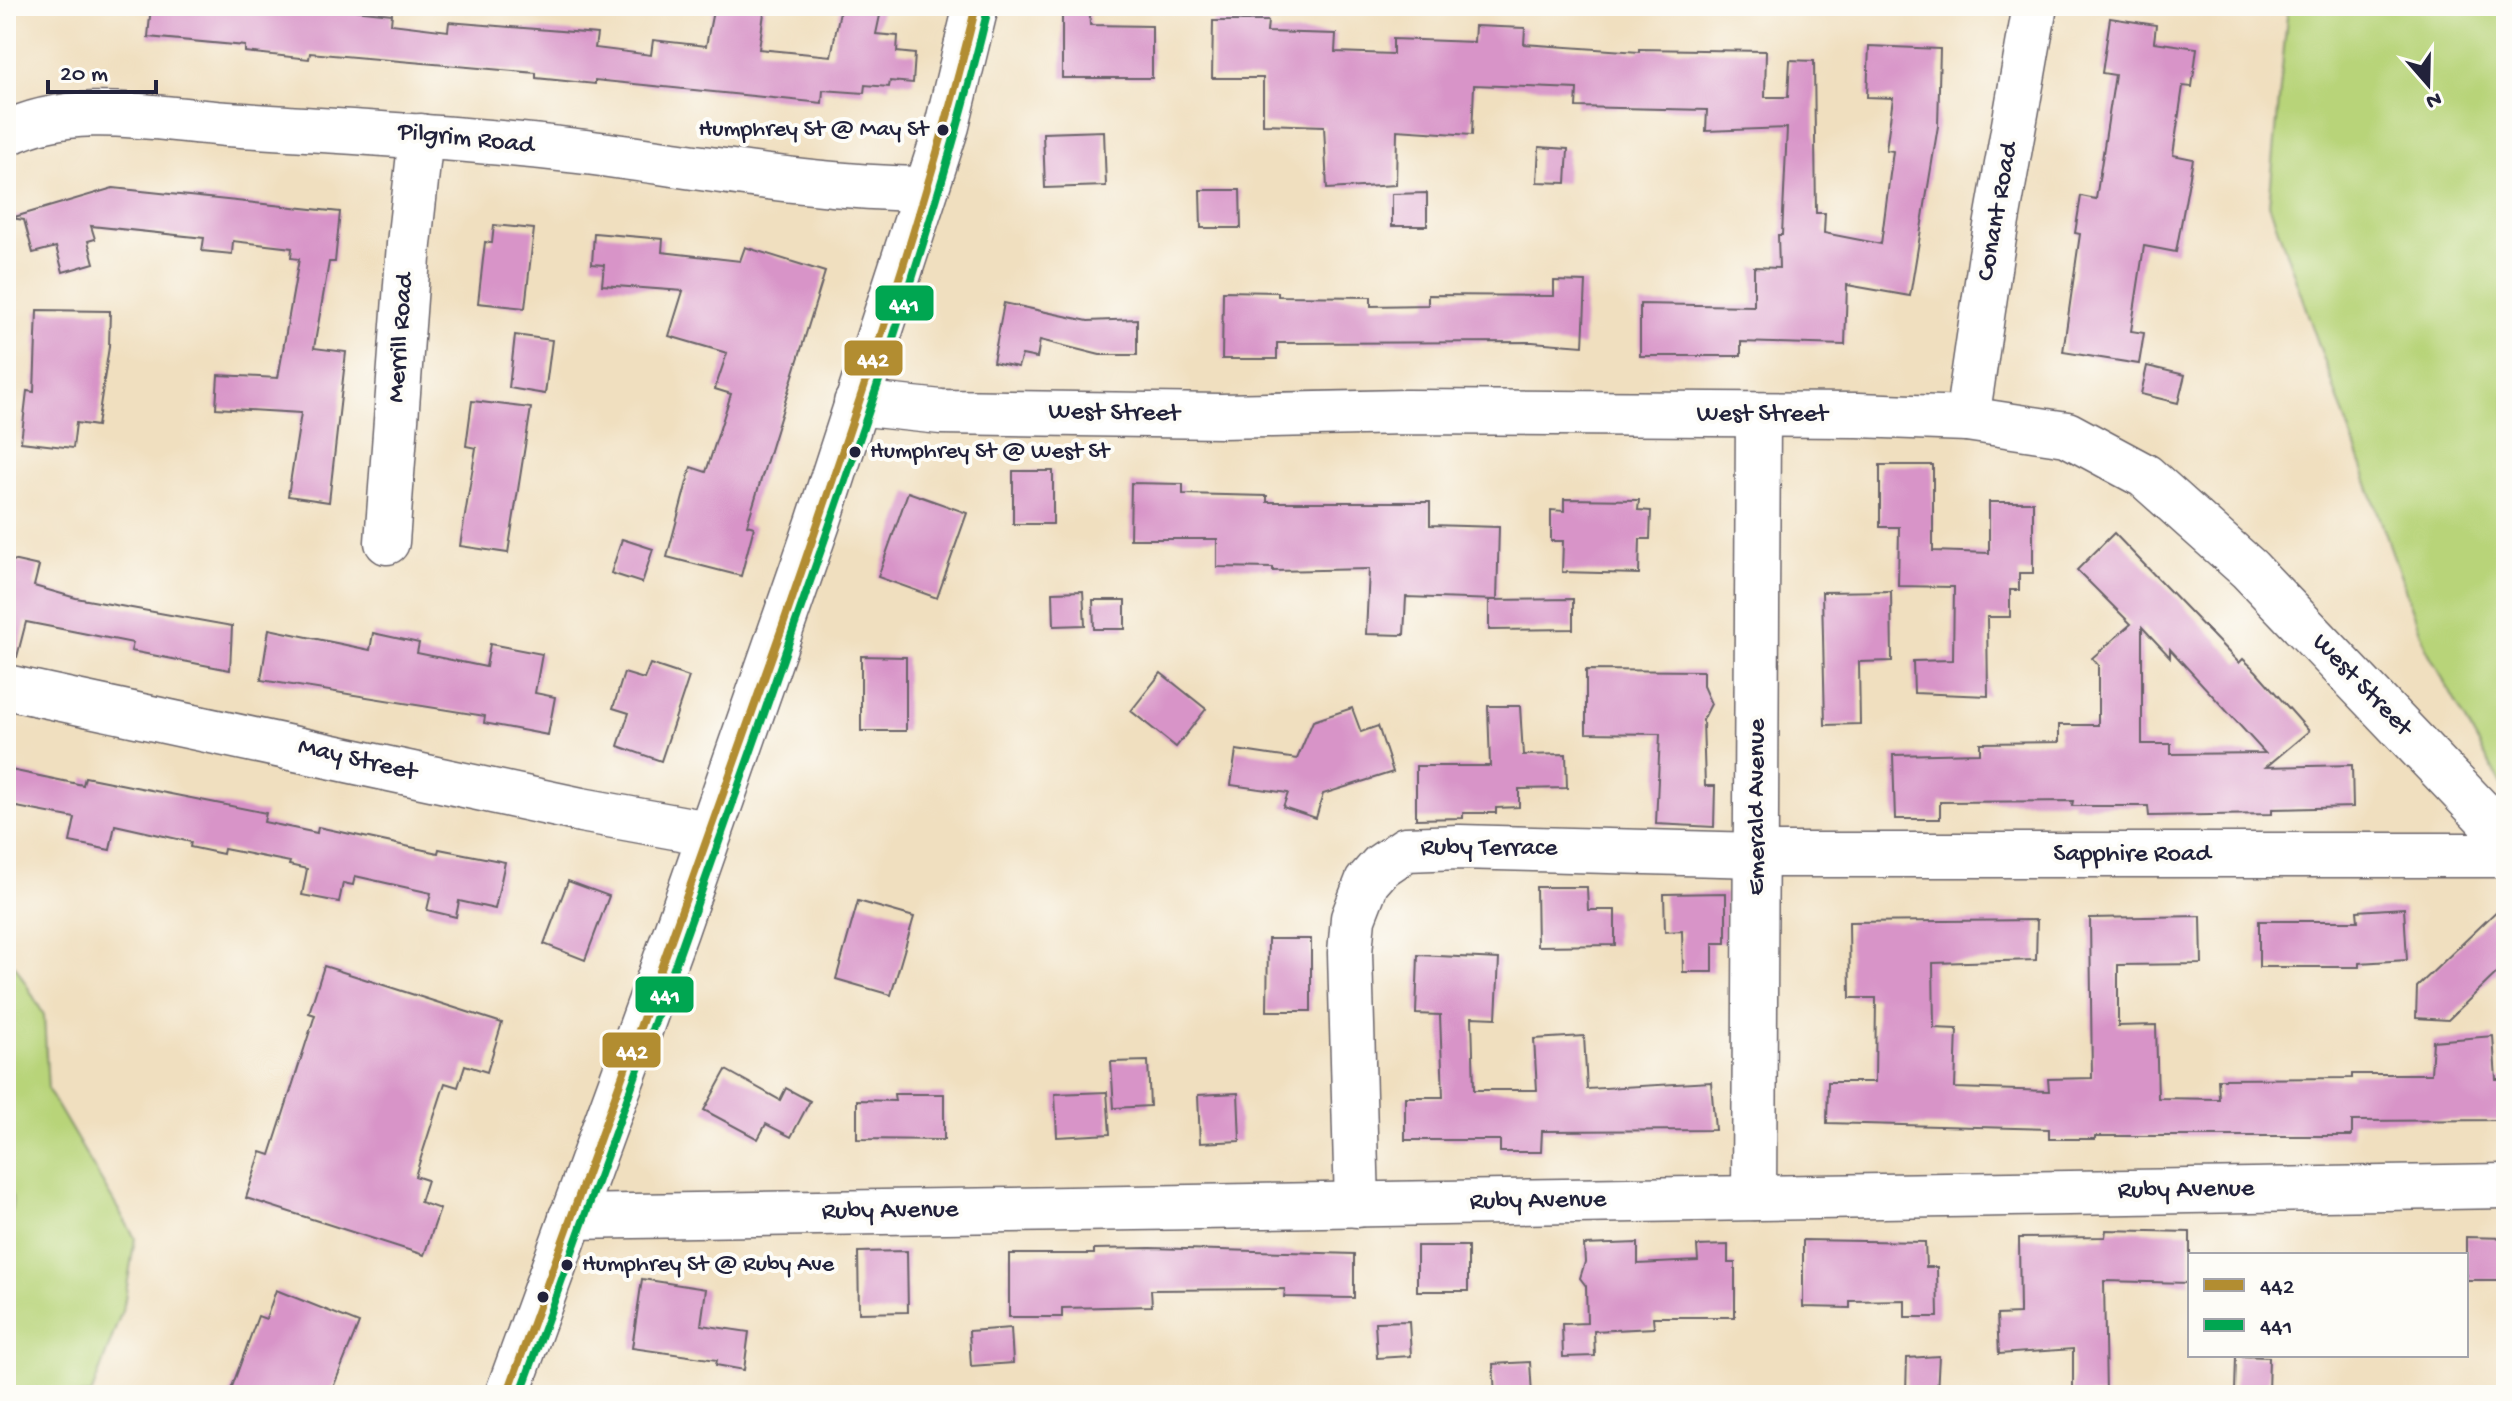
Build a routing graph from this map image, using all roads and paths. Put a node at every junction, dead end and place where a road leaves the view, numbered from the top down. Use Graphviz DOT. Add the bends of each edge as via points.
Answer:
graph roads {
  1 [pos="976,6"];
  2 [pos="2035,6"];
  3 [pos="6,134"];
  4 [pos="421,136"];
  5 [pos="926,189"];
  6 [pos="856,403"];
  7 [pos="1758,415"];
  8 [pos="1967,419"];
  9 [pos="387,542"];
  10 [pos="6,687"];
  11 [pos="708,833"];
  12 [pos="2506,838"];
  13 [pos="1758,855"];
  14 [pos="2506,855"];
  15 [pos="2506,1186"];
  16 [pos="1754,1198"];
  17 [pos="1357,1205"];
  18 [pos="571,1217"];
  19 [pos="507,1395"];
  1 -- 5 [label="street"];
  2 -- 8 [label="street, Conant Road"];
  3 -- 4 [label="street, Pilgrim Road" via="70,116 143,116"];
  4 -- 5 [label="street, Pilgrim Road" via="864,188"];
  4 -- 9 [label="street, Merrill Road"];
  5 -- 6 [label="street"];
  6 -- 7 [label="street, West Street" via="941,412 1221,416"];
  6 -- 11 [label="street"];
  7 -- 8 [label="street, West Street"];
  7 -- 13 [label="street, Emerald Avenue"];
  8 -- 12 [label="street, West Street" via="2067,434 2145,476 2249,569"];
  10 -- 11 [label="street, May Street"];
  11 -- 18 [label="street"];
  13 -- 14 [label="street, Sapphire Road"];
  13 -- 16 [label="street, Emerald Avenue"];
  13 -- 17 [label="street, Ruby Terrace" via="1459,847 1406,849 1381,866 1367,882 1353,918 1350,953"];
  15 -- 16 [label="street, Ruby Avenue"];
  16 -- 17 [label="street, Ruby Avenue"];
  17 -- 18 [label="street, Ruby Avenue"];
  18 -- 19 [label="street"];
}
